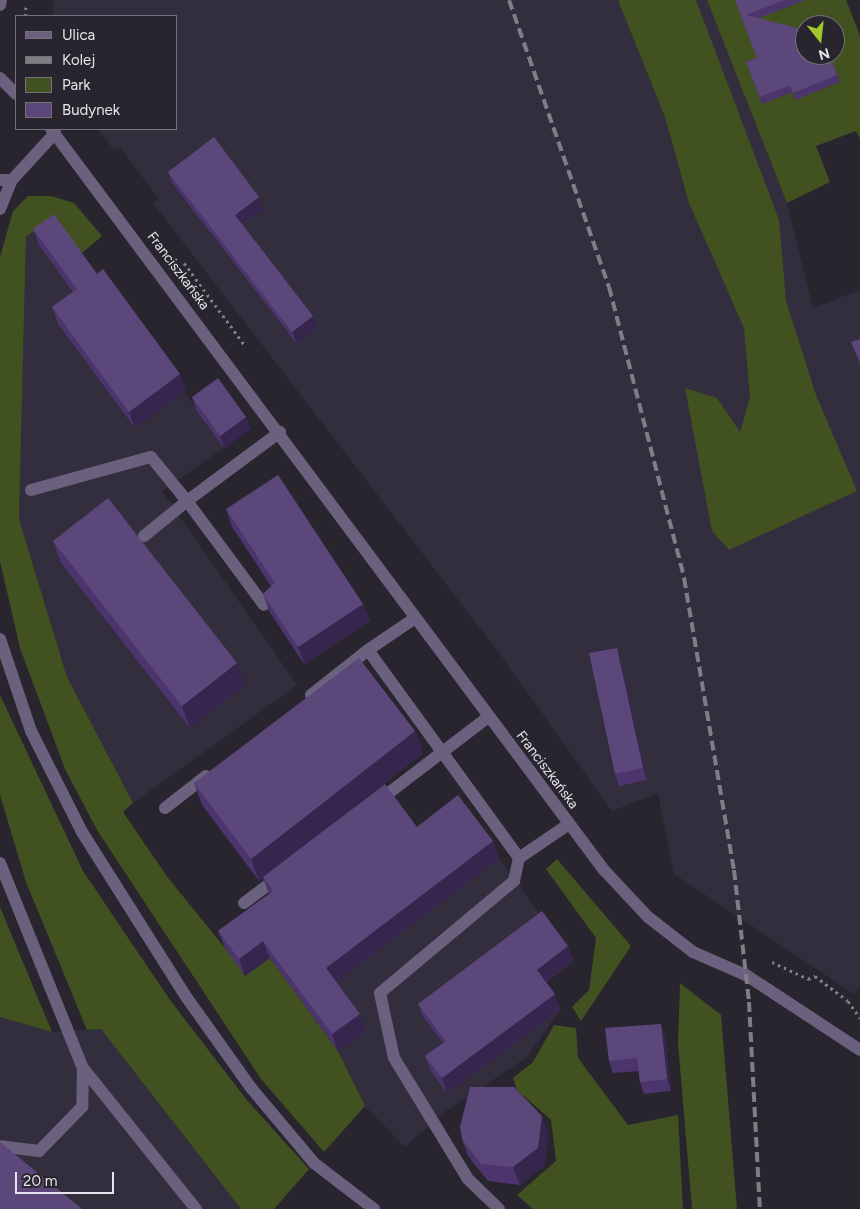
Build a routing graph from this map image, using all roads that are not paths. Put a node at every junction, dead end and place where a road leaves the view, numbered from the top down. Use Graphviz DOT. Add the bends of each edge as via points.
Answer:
graph roads {
  1 [pos="1,0"];
  2 [pos="0,5"];
  3 [pos="0,78"];
  4 [pos="15,93"];
  5 [pos="53,131"];
  6 [pos="6,180"];
  7 [pos="0,209"];
  8 [pos="280,432"];
  9 [pos="31,490"];
  10 [pos="187,501"];
  11 [pos="144,536"];
  12 [pos="264,605"];
  13 [pos="415,618"];
  14 [pos="0,639"];
  15 [pos="368,650"];
  16 [pos="298,705"];
  17 [pos="488,717"];
  18 [pos="443,752"];
  19 [pos="220,766"];
  20 [pos="165,808"];
  21 [pos="363,812"];
  22 [pos="569,824"];
  23 [pos="520,858"];
  24 [pos="0,863"];
  25 [pos="292,867"];
  26 [pos="244,903"];
  27 [pos="860,1050"];
  28 [pos="83,1068"];
  29 [pos="0,1146"];
  30 [pos="196,1209"];
  31 [pos="374,1209"];
  32 [pos="499,1209"];
  1 -- 2 [label="street"];
  3 -- 4 [label="street"];
  5 -- 6 [label="street"];
  5 -- 8 [label="street, Franciszkańska"];
  6 -- 7 [label="street"];
  8 -- 10 [label="street"];
  8 -- 13 [label="street, Franciszkańska"];
  9 -- 10 [label="street" via="151,457"];
  10 -- 11 [label="street"];
  10 -- 12 [label="street"];
  13 -- 15 [label="street"];
  13 -- 17 [label="street, Franciszkańska"];
  14 -- 31 [label="street" via="31,731 82,832 188,998 252,1089 314,1163"];
  15 -- 16 [label="street"];
  15 -- 18 [label="street"];
  17 -- 18 [label="street"];
  17 -- 22 [label="street, Franciszkańska"];
  18 -- 21 [label="street"];
  18 -- 23 [label="street"];
  19 -- 20 [label="street"];
  22 -- 23 [label="street"];
  22 -- 27 [label="street, Franciszkańska" via="648,917 693,952 746,975"];
  23 -- 32 [label="street" via="514,881 380,993 394,1058 468,1179"];
  24 -- 28 [label="street"];
  25 -- 26 [label="street"];
  28 -- 29 [label="street" via="82,1107 39,1151"];
  28 -- 30 [label="street"];
}
